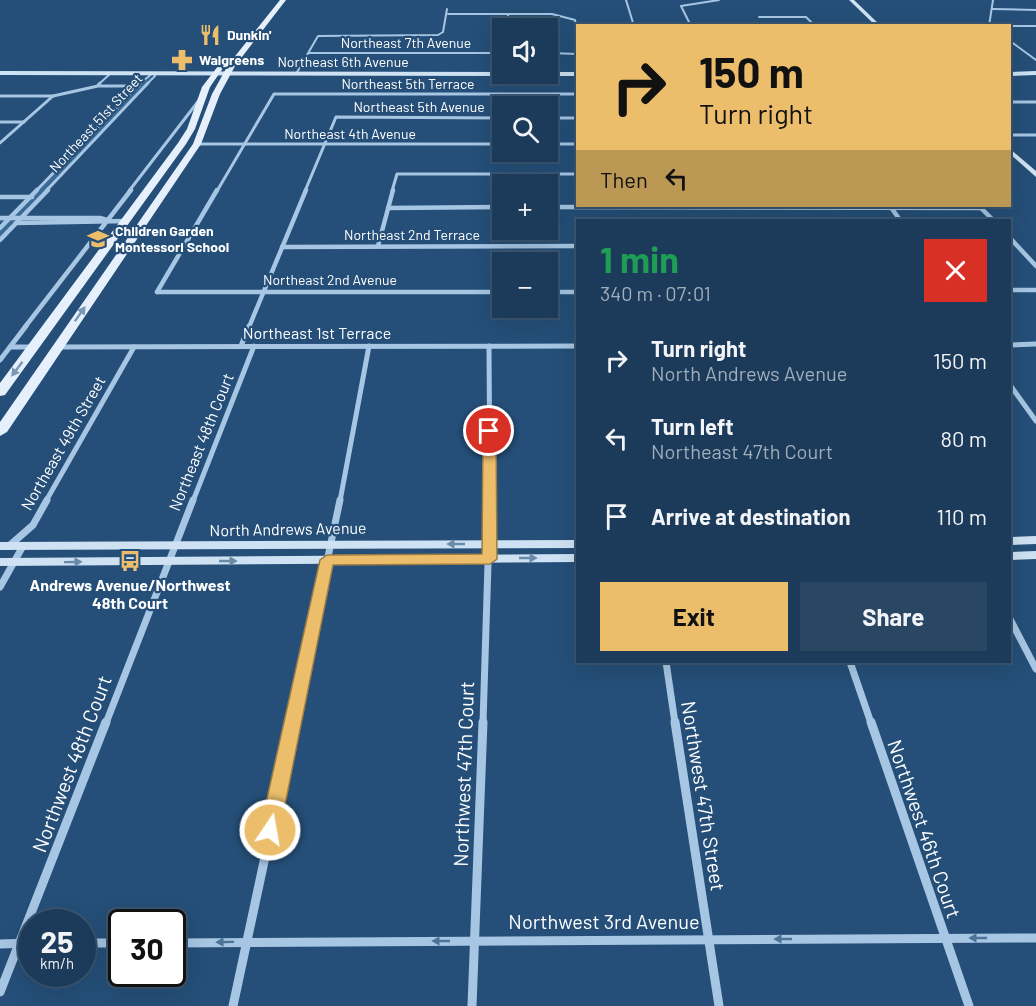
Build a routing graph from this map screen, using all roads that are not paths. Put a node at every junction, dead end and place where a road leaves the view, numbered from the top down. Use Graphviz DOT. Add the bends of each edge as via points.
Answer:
graph roads {
  1 [pos="277,0"];
  2 [pos="283,0"];
  3 [pos="626,0"];
  4 [pos="718,0"];
  5 [pos="843,0"];
  6 [pos="851,0"];
  7 [pos="993,0"];
  8 [pos="447,9"];
  9 [pos="992,9"];
  10 [pos="276,10"];
  11 [pos="1036,10"];
  12 [pos="263,12"];
  13 [pos="448,14"];
  14 [pos="508,14"];
  15 [pos="759,17"];
  16 [pos="508,18"];
  17 [pos="633,24"];
  18 [pos="690,24"];
  19 [pos="813,24"];
  20 [pos="868,24"];
  21 [pos="877,24"];
  22 [pos="990,24"];
  23 [pos="263,26"];
  24 [pos="576,26"];
  25 [pos="1011,26"];
  26 [pos="1036,26"];
  27 [pos="1011,42"];
  28 [pos="250,44"];
  29 [pos="309,53"];
  30 [pos="492,53"];
  31 [pos="558,54"];
  32 [pos="576,54"];
  33 [pos="1036,60"];
  34 [pos="0,73"];
  35 [pos="111,74"];
  36 [pos="153,74"];
  37 [pos="215,74"];
  38 [pos="227,74"];
  39 [pos="296,74"];
  40 [pos="576,74"];
  41 [pos="1011,74"];
  42 [pos="1036,74"];
  43 [pos="98,86"];
  44 [pos="137,86"];
  45 [pos="146,86"];
  46 [pos="576,94"];
  47 [pos="0,96"];
  48 [pos="53,96"];
  49 [pos="200,99"];
  50 [pos="1011,102"];
  51 [pos="1036,102"];
  52 [pos="492,118"];
  53 [pos="558,118"];
  54 [pos="576,118"];
  55 [pos="193,121"];
  56 [pos="0,122"];
  57 [pos="24,122"];
  58 [pos="1011,135"];
  59 [pos="1036,135"];
  60 [pos="1011,142"];
  61 [pos="0,143"];
  62 [pos="81,144"];
  63 [pos="92,144"];
  64 [pos="197,144"];
  65 [pos="246,144"];
  66 [pos="326,144"];
  67 [pos="492,144"];
  68 [pos="558,144"];
  69 [pos="576,144"];
  70 [pos="164,146"];
  71 [pos="180,147"];
  72 [pos="1011,153"];
  73 [pos="1036,165"];
  74 [pos="177,173"];
  75 [pos="576,174"];
  76 [pos="1036,175"];
  77 [pos="153,184"];
  78 [pos="0,197"];
  79 [pos="30,197"];
  80 [pos="40,197"];
  81 [pos="492,207"];
  82 [pos="558,207"];
  83 [pos="576,207"];
  84 [pos="980,207"];
  85 [pos="388,208"];
  86 [pos="0,218"];
  87 [pos="10,218"];
  88 [pos="21,218"];
  89 [pos="146,218"];
  90 [pos="992,219"];
  91 [pos="108,220"];
  92 [pos="126,220"];
  93 [pos="3,223"];
  94 [pos="16,223"];
  95 [pos="0,228"];
  96 [pos="1011,239"];
  97 [pos="0,240"];
  98 [pos="282,246"];
  99 [pos="378,246"];
  100 [pos="576,246"];
  101 [pos="115,263"];
  102 [pos="1036,266"];
  103 [pos="1011,290"];
  104 [pos="1036,290"];
  105 [pos="263,292"];
  106 [pos="492,292"];
  107 [pos="558,292"];
  108 [pos="576,292"];
  109 [pos="68,299"];
  110 [pos="1011,345"];
  111 [pos="1036,345"];
  112 [pos="241,346"];
  113 [pos="254,346"];
  114 [pos="369,346"];
  115 [pos="489,346"];
  116 [pos="576,346"];
  117 [pos="10,347"];
  118 [pos="33,347"];
  119 [pos="56,347"];
  120 [pos="134,347"];
  121 [pos="0,360"];
  122 [pos="1011,386"];
  123 [pos="0,392"];
  124 [pos="25,394"];
  125 [pos="1036,421"];
  126 [pos="0,432"];
  127 [pos="1036,540"];
  128 [pos="1011,541"];
  129 [pos="332,543"];
  130 [pos="490,544"];
  131 [pos="576,544"];
  132 [pos="4,546"];
  133 [pos="23,546"];
  134 [pos="174,548"];
  135 [pos="1036,555"];
  136 [pos="1011,556"];
  137 [pos="576,558"];
  138 [pos="490,559"];
  139 [pos="327,560"];
  140 [pos="169,561"];
  141 [pos="0,562"];
  142 [pos="14,562"];
  143 [pos="0,587"];
  144 [pos="1011,621"];
  145 [pos="666,663"];
  146 [pos="849,663"];
  147 [pos="1036,669"];
  148 [pos="33,909"];
  149 [pos="1036,938"];
  150 [pos="708,939"];
  151 [pos="945,939"];
  152 [pos="474,941"];
  153 [pos="246,942"];
  154 [pos="186,943"];
  155 [pos="0,944"];
  156 [pos="18,944"];
  157 [pos="18,947"];
  158 [pos="0,992"];
  159 [pos="233,1006"];
  160 [pos="472,1006"];
  161 [pos="719,1006"];
  162 [pos="969,1006"];
  1 -- 10 [label="main road"];
  2 -- 10 [label="main road"];
  3 -- 17 [label="street"];
  4 -- 18 [label="street" via="681,6"];
  5 -- 20 [label="main road"];
  6 -- 21 [label="main road"];
  7 -- 9 [label="street"];
  8 -- 13 [label="street"];
  9 -- 11 [label="street"];
  9 -- 22 [label="street"];
  10 -- 23 [label="main road"];
  12 -- 23 [label="main road" via="267,14 260,24"];
  13 -- 14 [label="street"];
  13 -- 29 [label="street" via="443,32 438,35 318,36"];
  14 -- 16 [label="street"];
  14 -- 24 [label="street" via="552,14 575,20"];
  15 -- 19 [label="street" via="806,17"];
  23 -- 28 [label="main road"];
  25 -- 26 [label="street"];
  27 -- 33 [label="street"];
  28 -- 37 [label="main road" via="256,29 252,26"];
  28 -- 38 [label="main road"];
  29 -- 30 [label="street, Northeast 7th Avenue"];
  29 -- 39 [label="street"];
  31 -- 32 [label="street"];
  34 -- 35 [label="main road, Northeast 6th Avenue"];
  35 -- 36 [label="main road, Northeast 6th Avenue"];
  35 -- 43 [label="street"];
  36 -- 37 [label="main road, Northeast 6th Avenue"];
  36 -- 44 [label="street, Northeast 51st Street"];
  36 -- 45 [label="street, Northeast 51st Street"];
  37 -- 38 [label="main road, Northeast 6th Avenue"];
  37 -- 49 [label="main road"];
  38 -- 39 [label="main road, Northeast 6th Avenue"];
  38 -- 64 [label="main road"];
  39 -- 40 [label="main road, Northeast 6th Avenue"];
  41 -- 42 [label="main road"];
  43 -- 44 [label="street"];
  43 -- 48 [label="street"];
  44 -- 45 [label="street"];
  44 -- 62 [label="street, Northeast 51st Street"];
  45 -- 63 [label="street, Northeast 51st Street"];
  46 -- 65 [label="street, Northeast 5th Terrace" via="274,94"];
  47 -- 48 [label="street"];
  48 -- 57 [label="street"];
  49 -- 55 [label="main road"];
  49 -- 70 [label="street"];
  50 -- 51 [label="street"];
  52 -- 66 [label="street, Northeast 5th Avenue" via="336,117"];
  53 -- 54 [label="street"];
  55 -- 64 [label="main road" via="200,123 192,140"];
  55 -- 71 [label="main road"];
  56 -- 57 [label="street"];
  57 -- 61 [label="street"];
  58 -- 59 [label="street"];
  60 -- 73 [label="main road"];
  62 -- 63 [label="street"];
  62 -- 79 [label="street, Northeast 51st Street"];
  63 -- 80 [label="street, Northeast 51st Street"];
  64 -- 65 [label="street, Northeast 4th Avenue"];
  64 -- 74 [label="main road"];
  65 -- 66 [label="street, Northeast 4th Avenue"];
  65 -- 105 [label="street, Northeast 2nd Avenue" via="157,292"];
  66 -- 67 [label="street, Northeast 4th Avenue"];
  66 -- 98 [label="street"];
  68 -- 69 [label="street"];
  70 -- 71 [label="street"];
  70 -- 91 [label="street"];
  71 -- 74 [label="main road" via="187,150 174,168"];
  71 -- 77 [label="main road"];
  72 -- 76 [label="main road"];
  74 -- 89 [label="main road"];
  75 -- 85 [label="street" via="397,174"];
  77 -- 89 [label="main road" via="157,188 140,212"];
  77 -- 92 [label="main road"];
  78 -- 79 [label="street"];
  79 -- 80 [label="street"];
  79 -- 87 [label="street, Northeast 51st Street"];
  80 -- 88 [label="street, Northeast 51st Street"];
  81 -- 85 [label="street"];
  82 -- 83 [label="street"];
  84 -- 90 [label="street"];
  85 -- 99 [label="street"];
  86 -- 87 [label="street"];
  87 -- 88 [label="street"];
  87 -- 93 [label="street, Northeast 51st Street"];
  88 -- 91 [label="street"];
  88 -- 94 [label="street, Northeast 51st Street"];
  89 -- 101 [label="main road"];
  91 -- 92 [label="street"];
  91 -- 94 [label="street"];
  91 -- 117 [label="street"];
  92 -- 101 [label="main road" via="132,226 110,258"];
  92 -- 109 [label="main road"];
  93 -- 94 [label="street"];
  93 -- 95 [label="street, Northeast 51st Street"];
  94 -- 97 [label="street, Northeast 51st Street"];
  96 -- 102 [label="street"];
  98 -- 99 [label="street, Northeast 2nd Terrace"];
  98 -- 105 [label="street"];
  99 -- 100 [label="street, Northeast 2nd Terrace"];
  119 -- 101 [label="main road, one-way"];
  103 -- 104 [label="street"];
  105 -- 106 [label="street, Northeast 2nd Avenue"];
  105 -- 112 [label="street"];
  107 -- 108 [label="street"];
  109 -- 118 [label="main road"];
  109 -- 119 [label="main road" via="74,304 51,339"];
  110 -- 111 [label="street"];
  112 -- 113 [label="street, Northeast 1st Terrace"];
  112 -- 120 [label="street, Northeast 1st Terrace"];
  113 -- 114 [label="street, Northeast 1st Terrace"];
  113 -- 134 [label="street, Northeast 48th Court"];
  114 -- 115 [label="street, Northeast 1st Terrace"];
  114 -- 129 [label="street"];
  115 -- 116 [label="street, Northeast 1st Terrace"];
  115 -- 130 [label="street, Northwest 47th Court"];
  117 -- 118 [label="street"];
  117 -- 121 [label="street"];
  118 -- 123 [label="main road, one-way"];
  118 -- 124 [label="main road" via="39,355 20,386"];
  119 -- 120 [label="street, Northeast 1st Terrace"];
  119 -- 124 [label="main road"];
  120 -- 132 [label="street, Northeast 49th Street" via="33,525"];
  122 -- 125 [label="street"];
  124 -- 126 [label="main road"];
  127 -- 128 [label="main road"];
  130 -- 129 [label="main road, North Andrews Avenue, one-way"];
  129 -- 134 [label="main road, North Andrews Avenue"];
  129 -- 139 [label="street"];
  130 -- 131 [label="main road, North Andrews Avenue"];
  130 -- 138 [label="street, Northwest 47th Court"];
  132 -- 133 [label="main road, North Andrews Avenue"];
  133 -- 134 [label="main road, North Andrews Avenue"];
  133 -- 142 [label="street"];
  134 -- 140 [label="street, Northwest 48th Court"];
  135 -- 136 [label="main road"];
  138 -- 137 [label="main road, North Andrews Avenue, one-way"];
  138 -- 139 [label="main road, North Andrews Avenue"];
  138 -- 152 [label="street, Northwest 47th Court"];
  140 -- 139 [label="main road, North Andrews Avenue, one-way"];
  139 -- 153 [label="street"];
  142 -- 140 [label="main road, North Andrews Avenue, one-way"];
  140 -- 148 [label="street, Northwest 48th Court"];
  141 -- 142 [label="main road, North Andrews Avenue"];
  142 -- 143 [label="street"];
  144 -- 147 [label="street"];
  145 -- 150 [label="street, Northwest 47th Street"];
  146 -- 151 [label="street, Northwest 46th Court"];
  149 -- 151 [label="street, Northwest 3rd Avenue, one-way"];
  151 -- 150 [label="street, Northwest 3rd Avenue, one-way"];
  150 -- 152 [label="street, Northwest 3rd Avenue"];
  150 -- 161 [label="street, Northwest 47th Street"];
  151 -- 162 [label="street, Northwest 46th Court"];
  152 -- 153 [label="street, Northwest 3rd Avenue, one-way"];
  152 -- 160 [label="street, Northwest 47th Court"];
  153 -- 154 [label="street, Northwest 3rd Avenue, one-way"];
  153 -- 159 [label="street"];
  155 -- 156 [label="street"];
  157 -- 158 [label="street, Northwest 48th Court"];
}
